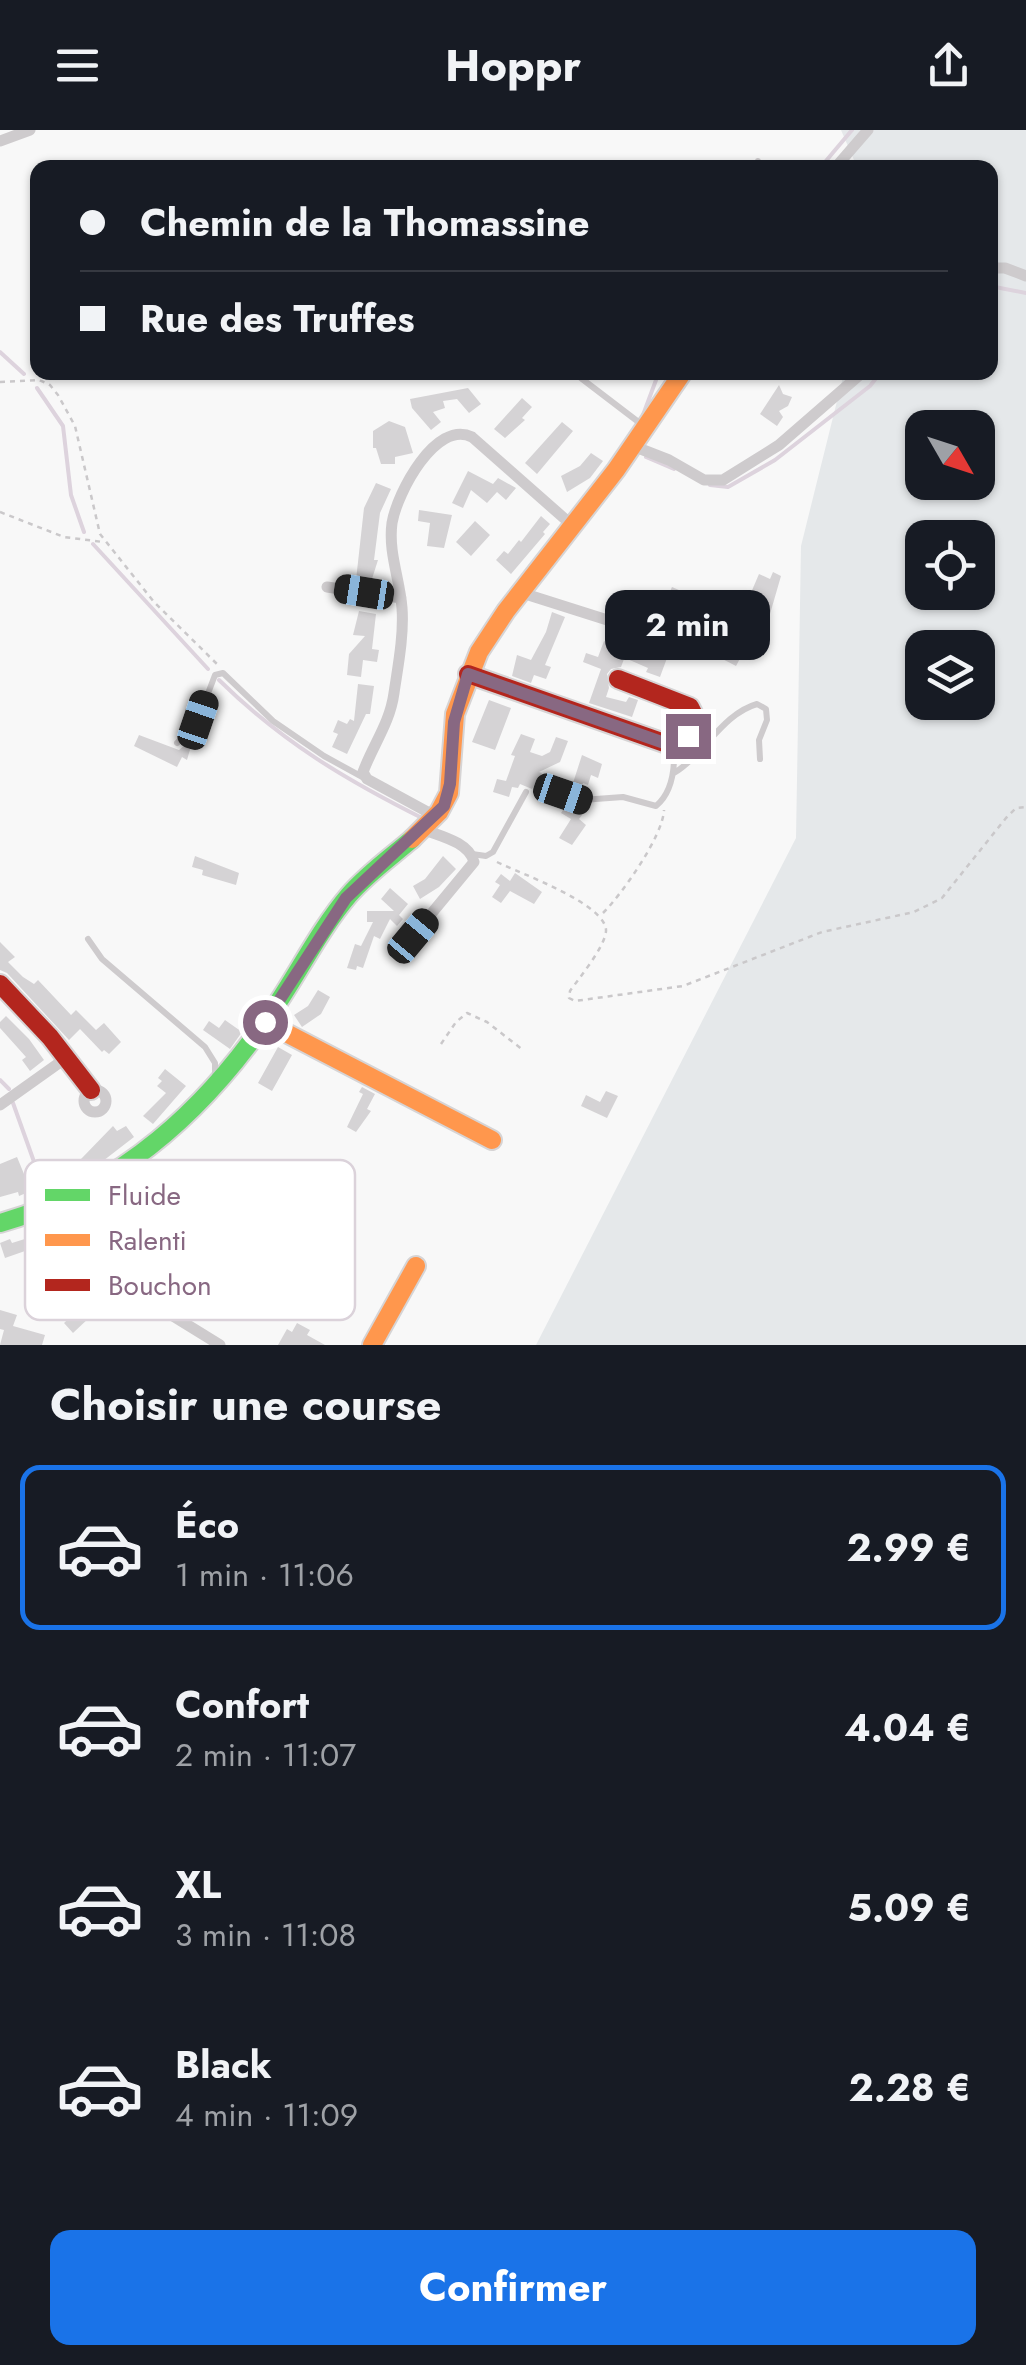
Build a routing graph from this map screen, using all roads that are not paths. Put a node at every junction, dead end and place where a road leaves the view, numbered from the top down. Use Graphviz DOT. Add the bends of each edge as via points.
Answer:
graph roads {
  1 [pos="30,130"];
  2 [pos="868,130"];
  3 [pos="0,141"];
  4 [pos="842,160"];
  5 [pos="998,268"];
  6 [pos="1026,276"];
  7 [pos="583,380"];
  8 [pos="678,380"];
  9 [pos="854,380"];
  10 [pos="646,428"];
  11 [pos="633,446"];
  12 [pos="574,527"];
  13 [pos="327,587"];
  14 [pos="519,592"];
  15 [pos="401,598"];
  16 [pos="757,622"];
  17 [pos="468,674"];
  18 [pos="618,679"];
  19 [pos="176,743"];
  20 [pos="674,746"];
  21 [pos="760,760"];
  22 [pos="673,773"];
  23 [pos="367,779"];
  24 [pos="544,787"];
  25 [pos="526,792"];
  26 [pos="428,822"];
  27 [pos="474,856"];
  28 [pos="88,939"];
  29 [pos="398,954"];
  30 [pos="0,984"];
  31 [pos="265,1022"];
  32 [pos="66,1058"];
  33 [pos="214,1084"];
  34 [pos="90,1090"];
  35 [pos="0,1105"];
  36 [pos="492,1140"];
  37 [pos="133,1160"];
  38 [pos="25,1215"];
  39 [pos="0,1223"];
  40 [pos="416,1266"];
  41 [pos="180,1320"];
  42 [pos="220,1345"];
  43 [pos="372,1345"];
  1 -- 3 [label="street"];
  2 -- 4 [label="street"];
  5 -- 6 [label="street"];
  7 -- 10 [label="lane"];
  8 -- 10 [label="street"];
  9 -- 11 [label="street" via="780,445 723,480 704,480"];
  10 -- 11 [label="street"];
  11 -- 12 [label="street"];
  12 -- 14 [label="street"];
  12 -- 15 [label="street" via="472,437 447,435 408,483 394,514"];
  13 -- 15 [label="street"];
  14 -- 16 [label="street" via="682,644 722,610 734,608"];
  14 -- 17 [label="street"];
  15 -- 23 [label="street" via="392,702 363,770"];
  17 -- 20 [label="street"];
  17 -- 26 [label="street" via="451,740 449,793"];
  18 -- 20 [label="street" via="690,707 694,722"];
  19 -- 23 [label="lane" via="196,725 210,683 222,672 273,721"];
  20 -- 22 [label="lane"];
  21 -- 22 [label="lane" via="767,712 757,704"];
  22 -- 24 [label="lane" via="665,798 653,806 623,796 582,800"];
  23 -- 26 [label="street"];
  25 -- 27 [label="lane" via="493,852"];
  26 -- 27 [label="street"];
  26 -- 31 [label="street" via="346,898"];
  27 -- 29 [label="street" via="473,866"];
  28 -- 33 [label="lane" via="102,959 208,1051 216,1062"];
  30 -- 32 [label="street"];
  31 -- 33 [label="street"];
  31 -- 36 [label="street"];
  32 -- 34 [label="street"];
  32 -- 35 [label="street"];
  33 -- 37 [label="street"];
  38 -- 39 [label="street"];
  40 -- 43 [label="street"];
  41 -- 42 [label="street"];
}
